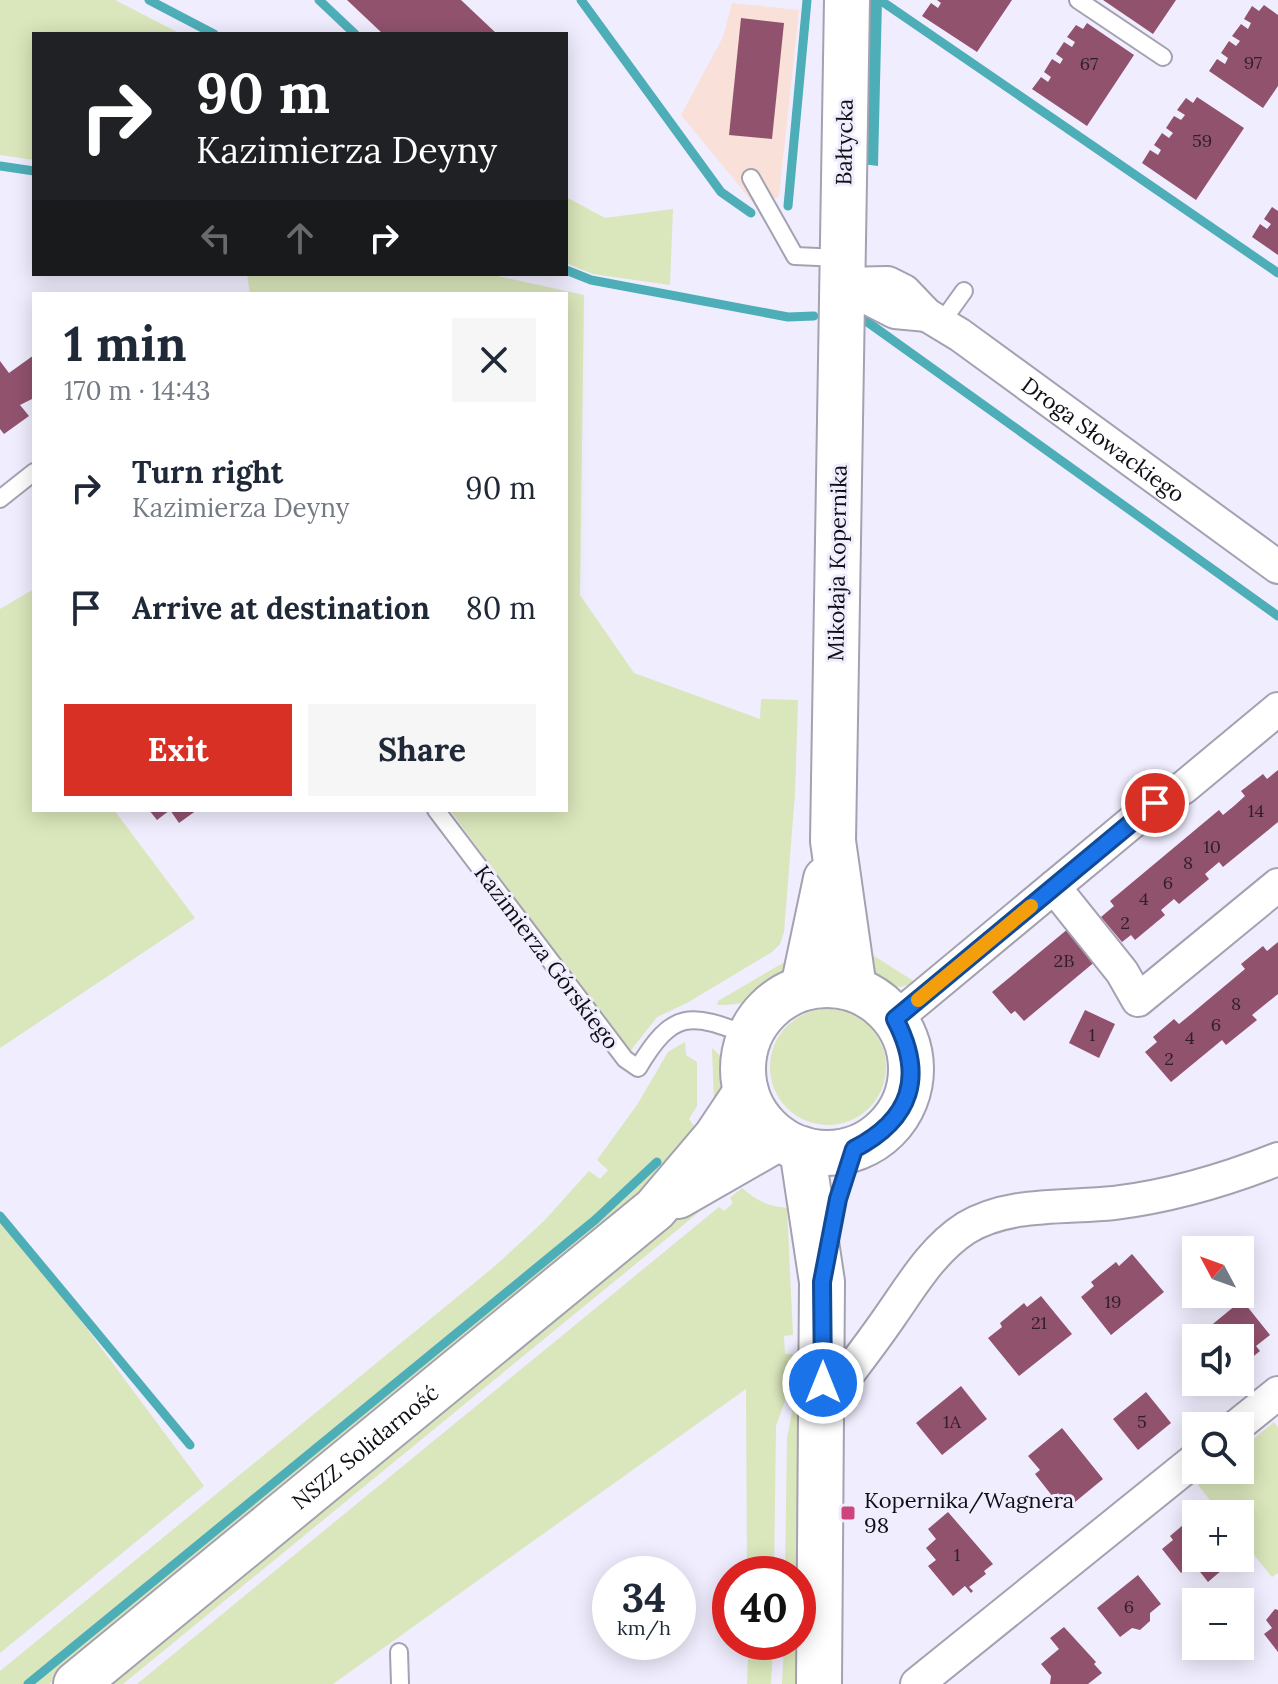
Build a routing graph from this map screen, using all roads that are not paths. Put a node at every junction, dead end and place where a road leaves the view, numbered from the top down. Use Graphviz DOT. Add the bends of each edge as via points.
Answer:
graph roads {
  1 [pos="847,0"];
  2 [pos="1078,0"];
  3 [pos="1163,57"];
  4 [pos="751,178"];
  5 [pos="842,271"];
  6 [pos="964,291"];
  7 [pos="934,319"];
  8 [pos="32,474"];
  9 [pos="0,499"];
  10 [pos="1278,567"];
  11 [pos="1278,709"];
  12 [pos="438,812"];
  13 [pos="833,841"];
  14 [pos="1278,885"];
  15 [pos="1054,887"];
  16 [pos="803,988"];
  17 [pos="854,989"];
  18 [pos="895,1019"];
  19 [pos="750,1036"];
  20 [pos="746,1092"];
  21 [pos="790,1143"];
  22 [pos="854,1149"];
  23 [pos="1278,1159"];
  24 [pos="655,1209"];
  25 [pos="822,1282"];
  26 [pos="823,1383"];
  27 [pos="1278,1393"];
  28 [pos="1254,1412"];
  29 [pos="1182,1470"];
  30 [pos="399,1652"];
  31 [pos="76,1684"];
  32 [pos="400,1684"];
  33 [pos="819,1684"];
  34 [pos="917,1684"];
  1 -- 5 [label="main road, Bałtycka"];
  2 -- 3 [label="lane"];
  4 -- 5 [label="lane" via="795,256"];
  5 -- 7 [label="street, Droga Słowackiego" via="895,312"];
  5 -- 13 [label="main road, Mikołaja Kopernika"];
  6 -- 7 [label="lane"];
  7 -- 10 [label="street, Droga Słowackiego"];
  8 -- 9 [label="lane"];
  11 -- 15 [label="street" via="1183,788 1147,792"];
  12 -- 19 [label="lane, Kazimierza Górskiego" via="625,1059 638,1068 664,1031 689,1021"];
  13 -- 16 [label="main road, Mikołaja Kopernika"];
  13 -- 17 [label="main road, Mikołaja Kopernika"];
  14 -- 15 [label="street" via="1138,1000"];
  15 -- 18 [label="street"];
  16 -- 17 [label="main road"];
  16 -- 19 [label="main road" via="764,1013"];
  17 -- 18 [label="main road"];
  18 -- 22 [label="main road" via="912,1069 908,1095 878,1136"];
  19 -- 20 [label="main road" via="743,1072"];
  20 -- 21 [label="main road" via="759,1117"];
  20 -- 24 [label="main road, NSZZ Solidarność"];
  21 -- 22 [label="main road" via="828,1153"];
  21 -- 24 [label="main road, NSZZ Solidarność" via="733,1166"];
  21 -- 25 [label="main road"];
  22 -- 25 [label="main road"];
  23 -- 26 [label="street" via="1235,1177 1172,1193 989,1216 937,1253 844,1379"];
  24 -- 31 [label="main road, NSZZ Solidarność"];
  25 -- 26 [label="main road"];
  26 -- 33 [label="main road"];
  27 -- 28 [label="street"];
  29 -- 34 [label="street"];
  30 -- 32 [label="lane"];
}
